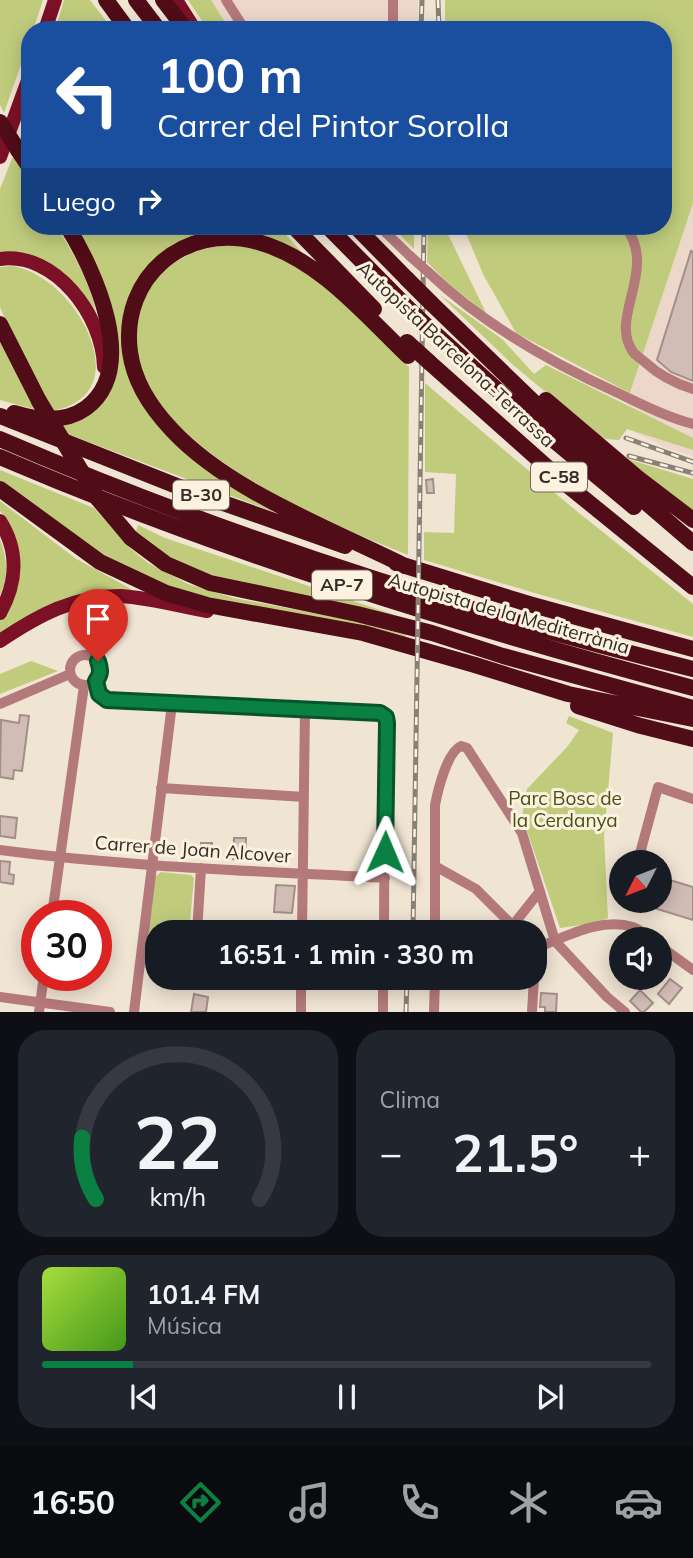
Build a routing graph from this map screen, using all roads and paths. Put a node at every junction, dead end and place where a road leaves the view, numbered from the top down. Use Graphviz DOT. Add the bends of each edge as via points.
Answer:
graph roads {
  1 [pos="55,0"];
  2 [pos="106,0"];
  3 [pos="136,0"];
  4 [pos="163,0"];
  5 [pos="176,0"];
  6 [pos="226,0"];
  7 [pos="393,0"];
  8 [pos="48,21"];
  9 [pos="121,21"];
  10 [pos="152,21"];
  11 [pos="179,21"];
  12 [pos="189,21"];
  13 [pos="239,21"];
  14 [pos="393,21"];
  15 [pos="21,100"];
  16 [pos="0,122"];
  17 [pos="21,154"];
  18 [pos="0,157"];
  19 [pos="72,235"];
  20 [pos="301,235"];
  21 [pos="336,235"];
  22 [pos="364,235"];
  23 [pos="388,235"];
  24 [pos="632,235"];
  25 [pos="0,259"];
  26 [pos="431,300"];
  27 [pos="0,324"];
  28 [pos="408,349"];
  29 [pos="693,389"];
  30 [pos="97,397"];
  31 [pos="0,409"];
  32 [pos="0,416"];
  33 [pos="693,424"];
  34 [pos="0,439"];
  35 [pos="0,457"];
  36 [pos="0,489"];
  37 [pos="693,520"];
  38 [pos="0,521"];
  39 [pos="693,543"];
  40 [pos="693,555"];
  41 [pos="405,566"];
  42 [pos="693,587"];
  43 [pos="0,613"];
  44 [pos="298,621"];
  45 [pos="0,641"];
  46 [pos="693,649"];
  47 [pos="439,655"];
  48 [pos="693,669"];
  49 [pos="70,674"];
  50 [pos="96,681"];
  51 [pos="84,686"];
  52 [pos="693,688"];
  53 [pos="0,704"];
  54 [pos="172,704"];
  55 [pos="693,708"];
  56 [pos="305,710"];
  57 [pos="693,719"];
  58 [pos="693,738"];
  59 [pos="162,788"];
  60 [pos="304,797"];
  61 [pos="693,799"];
  62 [pos="0,849"];
  63 [pos="641,850"];
  64 [pos="59,858"];
  65 [pos="152,865"];
  66 [pos="435,866"];
  67 [pos="201,868"];
  68 [pos="303,873"];
  69 [pos="385,878"];
  70 [pos="540,891"];
  71 [pos="54,900"];
  72 [pos="198,920"];
  73 [pos="302,920"];
  74 [pos="384,920"];
  75 [pos="435,920"];
  76 [pos="507,920"];
  77 [pos="522,920"];
  78 [pos="635,927"];
  79 [pos="143,940"];
  80 [pos="555,941"];
  81 [pos="547,944"];
  82 [pos="672,955"];
  83 [pos="693,970"];
  84 [pos="301,990"];
  85 [pos="383,990"];
  86 [pos="435,990"];
  87 [pos="533,990"];
  88 [pos="0,997"];
  89 [pos="40,1007"];
  90 [pos="110,1012"];
  91 [pos="134,1012"];
  92 [pos="301,1012"];
  93 [pos="383,1012"];
  94 [pos="434,1012"];
  95 [pos="532,1012"];
  96 [pos="625,1012"];
  1 -- 8 [label="main road"];
  2 -- 9 [label="highway"];
  3 -- 10 [label="highway"];
  4 -- 11 [label="highway"];
  5 -- 12 [label="main road"];
  6 -- 13 [label="street"];
  7 -- 14 [label="street"];
  15 -- 18 [label="main road"];
  16 -- 17 [label="highway, bridge"];
  19 -- 30 [label="highway" via="92,271 108,326 109,367"];
  20 -- 28 [label="highway, Autopista Barcelona-Terrassa / C-58"];
  21 -- 40 [label="highway, Autopista Barcelona-Terrassa / C-58, bridge" via="431,330 544,432"];
  22 -- 26 [label="highway, bridge"];
  23 -- 33 [label="street, bridge" via="450,293 494,326 598,384"];
  24 -- 29 [label="street" via="638,254 627,316 628,340 633,352 661,376"];
  25 -- 30 [label="main road" via="21,258 40,264 87,312 103,354"];
  26 -- 37 [label="highway"];
  26 -- 39 [label="highway" via="571,438"];
  27 -- 55 [label="highway, bridge" via="99,499 131,538 166,564 211,583 432,633"];
  28 -- 41 [label="highway" via="308,265 246,240 207,240 171,255 145,281 131,314 130,351 136,376 160,416 185,444 254,491"];
  28 -- 42 [label="highway, Autopista Barcelona-Terrassa / C-58, bridge"];
  30 -- 31 [label="highway" via="76,414 57,418 33,418"];
  32 -- 41 [label="highway, B-30" via="204,496"];
  34 -- 48 [label="highway, Autopista de la Mediterrània / AP-7" via="128,491 341,567 526,625"];
  35 -- 52 [label="highway, Autopista de la Mediterrània / AP-7" via="120,507 391,601"];
  36 -- 44 [label="highway" via="84,552 141,583 207,605"];
  38 -- 43 [label="main road" via="14,565"];
  41 -- 46 [label="highway, B-30"];
  44 -- 45 [label="main road" via="274,622 107,596 52,610"];
  44 -- 47 [label="highway" via="363,633"];
  47 -- 57 [label="highway" via="568,694"];
  47 -- 58 [label="highway" via="593,711"];
  49 -- 50 [label="street" via="73,660 86,654 101,668"];
  49 -- 51 [label="street"];
  49 -- 53 [label="street"];
  50 -- 51 [label="street"];
  50 -- 54 [label="street" via="99,694 107,700"];
  51 -- 64 [label="street"];
  54 -- 56 [label="street"];
  54 -- 59 [label="street"];
  56 -- 60 [label="street"];
  56 -- 69 [label="street" via="386,717"];
  59 -- 60 [label="street"];
  59 -- 65 [label="street"];
  60 -- 68 [label="street"];
  61 -- 63 [label="street" via="658,787"];
  62 -- 64 [label="street, Carrer de Joan Alcover"];
  64 -- 65 [label="street, Carrer de Joan Alcover"];
  64 -- 71 [label="street"];
  65 -- 67 [label="street, Carrer de Joan Alcover"];
  65 -- 79 [label="street"];
  66 -- 70 [label="street" via="439,786 461,746 467,748 522,833"];
  66 -- 75 [label="street"];
  66 -- 76 [label="street" via="476,889"];
  67 -- 68 [label="street, Carrer de Joan Alcover"];
  67 -- 72 [label="street"];
  68 -- 69 [label="street, Carrer de Joan Alcover"];
  68 -- 73 [label="street"];
  69 -- 74 [label="street"];
  70 -- 77 [label="street"];
  70 -- 80 [label="street"];
  78 -- 80 [label="street" via="608,924"];
  79 -- 91 [label="street"];
  80 -- 81 [label="street"];
  80 -- 96 [label="street"];
  82 -- 83 [label="street"];
  84 -- 92 [label="street"];
  85 -- 93 [label="street"];
  86 -- 94 [label="street"];
  87 -- 95 [label="street"];
  88 -- 89 [label="street"];
  89 -- 90 [label="street"];
}
